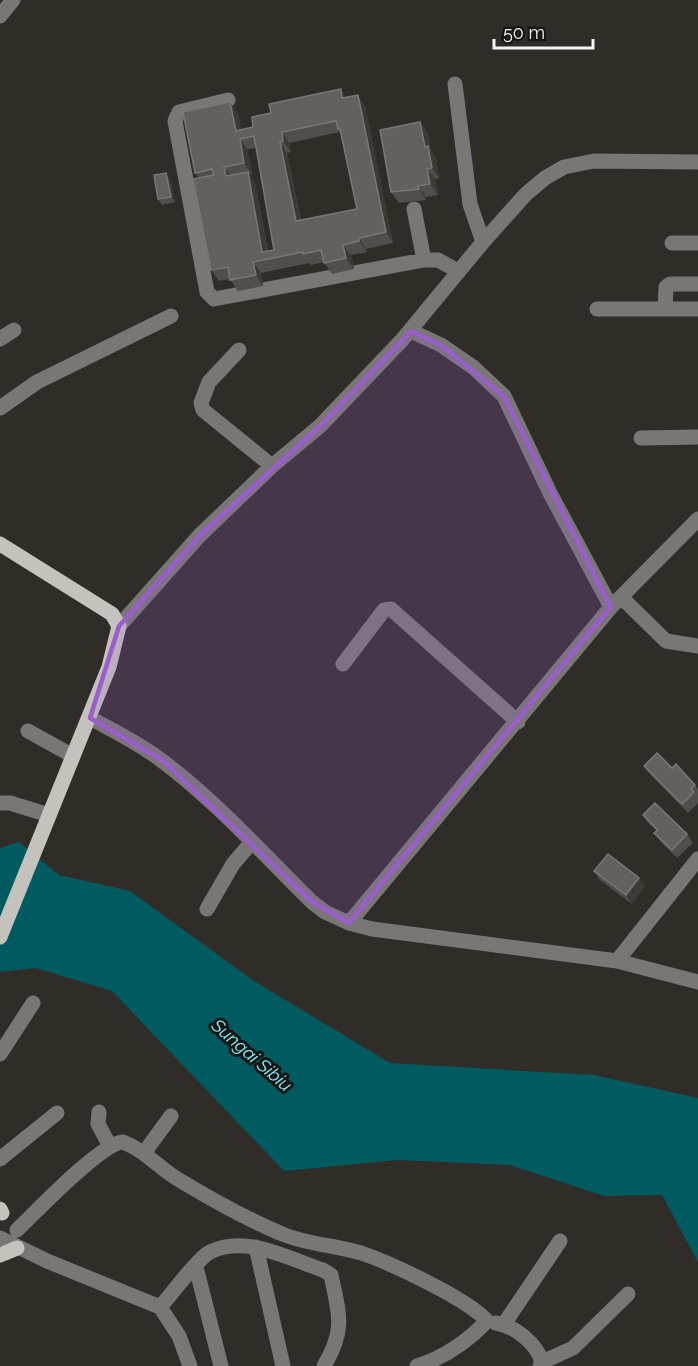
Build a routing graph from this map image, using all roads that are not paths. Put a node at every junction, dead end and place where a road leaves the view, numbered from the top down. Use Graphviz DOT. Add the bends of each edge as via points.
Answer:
graph roads {
  1 [pos="13,0"];
  2 [pos="0,16"];
  3 [pos="455,84"];
  4 [pos="228,100"];
  5 [pos="698,162"];
  6 [pos="414,209"];
  7 [pos="483,242"];
  8 [pos="672,243"];
  9 [pos="698,243"];
  10 [pos="424,260"];
  11 [pos="458,271"];
  12 [pos="698,284"];
  13 [pos="597,309"];
  14 [pos="665,309"];
  15 [pos="698,309"];
  16 [pos="171,316"];
  17 [pos="14,330"];
  18 [pos="411,331"];
  19 [pos="0,339"];
  20 [pos="239,350"];
  21 [pos="0,408"];
  22 [pos="698,437"];
  23 [pos="641,438"];
  24 [pos="272,466"];
  25 [pos="698,519"];
  26 [pos="0,543"];
  27 [pos="616,602"];
  28 [pos="119,626"];
  29 [pos="698,646"];
  30 [pos="343,664"];
  31 [pos="90,718"];
  32 [pos="518,722"];
  33 [pos="28,731"];
  34 [pos="73,756"];
  35 [pos="0,803"];
  36 [pos="49,814"];
  37 [pos="251,843"];
  38 [pos="698,859"];
  39 [pos="207,909"];
  40 [pos="349,923"];
  41 [pos="0,937"];
  42 [pos="617,961"];
  43 [pos="698,982"];
  44 [pos="33,1003"];
  45 [pos="0,1054"];
  46 [pos="99,1112"];
  47 [pos="57,1113"];
  48 [pos="171,1116"];
  49 [pos="110,1146"];
  50 [pos="144,1153"];
  51 [pos="0,1159"];
  52 [pos="1,1211"];
  53 [pos="17,1230"];
  54 [pos="0,1238"];
  55 [pos="560,1241"];
  56 [pos="256,1247"];
  57 [pos="22,1249"];
  58 [pos="0,1255"];
  59 [pos="196,1267"];
  60 [pos="628,1294"];
  61 [pos="160,1307"];
  62 [pos="488,1321"];
  63 [pos="504,1324"];
  64 [pos="179,1336"];
  65 [pos="541,1364"];
  66 [pos="179,1366"];
  67 [pos="190,1366"];
  68 [pos="221,1366"];
  69 [pos="282,1366"];
  70 [pos="324,1366"];
  71 [pos="417,1366"];
  1 -- 2 [label="street"];
  3 -- 7 [label="street" via="470,204"];
  4 -- 10 [label="street" via="179,112 175,121 207,292 214,299"];
  5 -- 7 [label="street" via="594,160 564,167 526,194"];
  6 -- 10 [label="street"];
  7 -- 11 [label="street"];
  8 -- 9 [label="street"];
  10 -- 11 [label="street" via="438,260"];
  11 -- 18 [label="street"];
  12 -- 14 [label="street" via="666,287"];
  13 -- 14 [label="street"];
  14 -- 15 [label="street"];
  16 -- 21 [label="street" via="37,382"];
  17 -- 19 [label="street"];
  18 -- 24 [label="street" via="320,426"];
  18 -- 27 [label="street" via="449,350 504,396 550,493"];
  20 -- 24 [label="street" via="208,382 201,403 203,410"];
  22 -- 23 [label="street"];
  24 -- 28 [label="street" via="200,535"];
  25 -- 27 [label="street"];
  26 -- 28 [label="main road" via="112,614"];
  27 -- 29 [label="street" via="666,641"];
  27 -- 32 [label="street"];
  28 -- 31 [label="main road" via="110,667"];
  30 -- 32 [label="street" via="384,610 392,609"];
  31 -- 34 [label="main road"];
  31 -- 37 [label="street" via="163,761"];
  32 -- 40 [label="street"];
  33 -- 34 [label="street"];
  34 -- 36 [label="main road"];
  35 -- 36 [label="street"];
  36 -- 41 [label="main road"];
  37 -- 39 [label="street" via="233,864"];
  37 -- 40 [label="street" via="312,902"];
  38 -- 42 [label="street"];
  40 -- 42 [label="street" via="406,935"];
  42 -- 43 [label="street"];
  44 -- 45 [label="street"];
  46 -- 49 [label="street" via="98,1124"];
  47 -- 51 [label="street"];
  48 -- 50 [label="street"];
  49 -- 50 [label="street" via="123,1142"];
  49 -- 53 [label="street"];
  50 -- 62 [label="street" via="173,1176 266,1227 364,1254 460,1300"];
  52 -- 53 [label="street"];
  53 -- 57 [label="street"];
  54 -- 57 [label="street"];
  55 -- 63 [label="street"];
  56 -- 59 [label="street" via="234,1246 210,1252"];
  56 -- 69 [label="street"];
  56 -- 70 [label="street" via="331,1275 340,1332"];
  57 -- 58 [label="main road"];
  57 -- 61 [label="street"];
  59 -- 61 [label="street"];
  59 -- 68 [label="street"];
  60 -- 65 [label="street" via="573,1348"];
  61 -- 64 [label="street"];
  62 -- 63 [label="street"];
  62 -- 71 [label="street" via="447,1354"];
  63 -- 65 [label="street" via="539,1352"];
  64 -- 66 [label="street"];
  64 -- 67 [label="street"];
}
